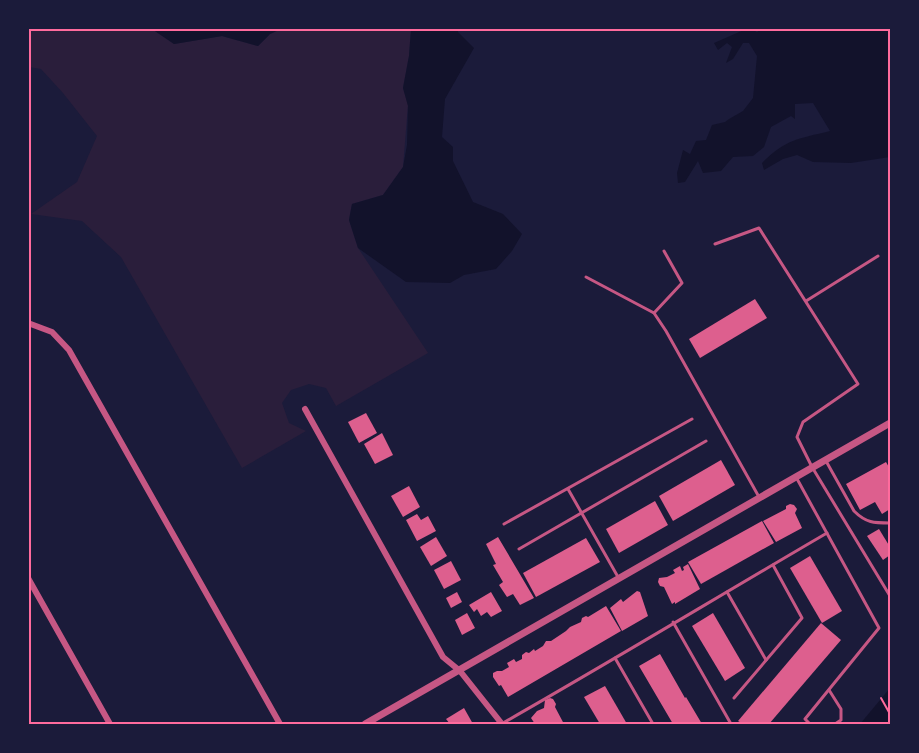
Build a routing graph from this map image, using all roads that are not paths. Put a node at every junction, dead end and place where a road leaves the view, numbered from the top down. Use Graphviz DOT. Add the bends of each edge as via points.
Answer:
graph roads {
  1 [pos="715,244"];
  2 [pos="664,252"];
  3 [pos="878,256"];
  4 [pos="586,277"];
  5 [pos="805,302"];
  6 [pos="654,313"];
  7 [pos="28,323"];
  8 [pos="305,409"];
  9 [pos="692,419"];
  10 [pos="891,423"];
  11 [pos="706,441"];
  12 [pos="825,460"];
  13 [pos="812,467"];
  14 [pos="796,477"];
  15 [pos="568,489"];
  16 [pos="759,498"];
  17 [pos="581,514"];
  18 [pos="890,523"];
  19 [pos="504,524"];
  20 [pos="827,533"];
  21 [pos="519,549"];
  22 [pos="772,565"];
  23 [pos="28,578"];
  24 [pos="619,578"];
  25 [pos="727,591"];
  26 [pos="891,596"];
  27 [pos="673,622"];
  28 [pos="615,658"];
  29 [pos="766,660"];
  30 [pos="460,671"];
  31 [pos="829,690"];
  32 [pos="734,698"];
  33 [pos="110,724"];
  34 [pos="280,724"];
  35 [pos="365,724"];
  36 [pos="501,724"];
  37 [pos="653,724"];
  38 [pos="731,724"];
  39 [pos="810,724"];
  40 [pos="835,724"];
  1 -- 5 [label="lane" via="759,228"];
  2 -- 6 [label="lane" via="682,282"];
  3 -- 5 [label="lane"];
  4 -- 6 [label="lane"];
  5 -- 13 [label="lane" via="858,384 803,422 797,437"];
  6 -- 16 [label="lane"];
  7 -- 34 [label="street" via="52,332 69,350"];
  8 -- 30 [label="street" via="443,657"];
  9 -- 15 [label="lane"];
  10 -- 12 [label="street"];
  11 -- 17 [label="lane"];
  12 -- 13 [label="street"];
  12 -- 18 [label="lane" via="861,518"];
  13 -- 14 [label="street"];
  13 -- 26 [label="lane"];
  14 -- 16 [label="street"];
  14 -- 20 [label="lane"];
  15 -- 17 [label="lane"];
  15 -- 19 [label="lane"];
  16 -- 24 [label="street"];
  17 -- 21 [label="lane"];
  17 -- 24 [label="lane"];
  20 -- 22 [label="lane"];
  20 -- 31 [label="lane" via="879,628"];
  22 -- 25 [label="lane"];
  22 -- 29 [label="lane" via="802,618"];
  23 -- 33 [label="street"];
  24 -- 30 [label="street"];
  25 -- 27 [label="lane"];
  25 -- 29 [label="lane"];
  27 -- 28 [label="lane"];
  27 -- 38 [label="lane"];
  28 -- 36 [label="lane"];
  28 -- 37 [label="lane"];
  29 -- 32 [label="lane"];
  30 -- 35 [label="street"];
  30 -- 36 [label="street"];
  31 -- 39 [label="lane" via="805,719"];
  31 -- 40 [label="lane" via="842,709 841,720"];
}
